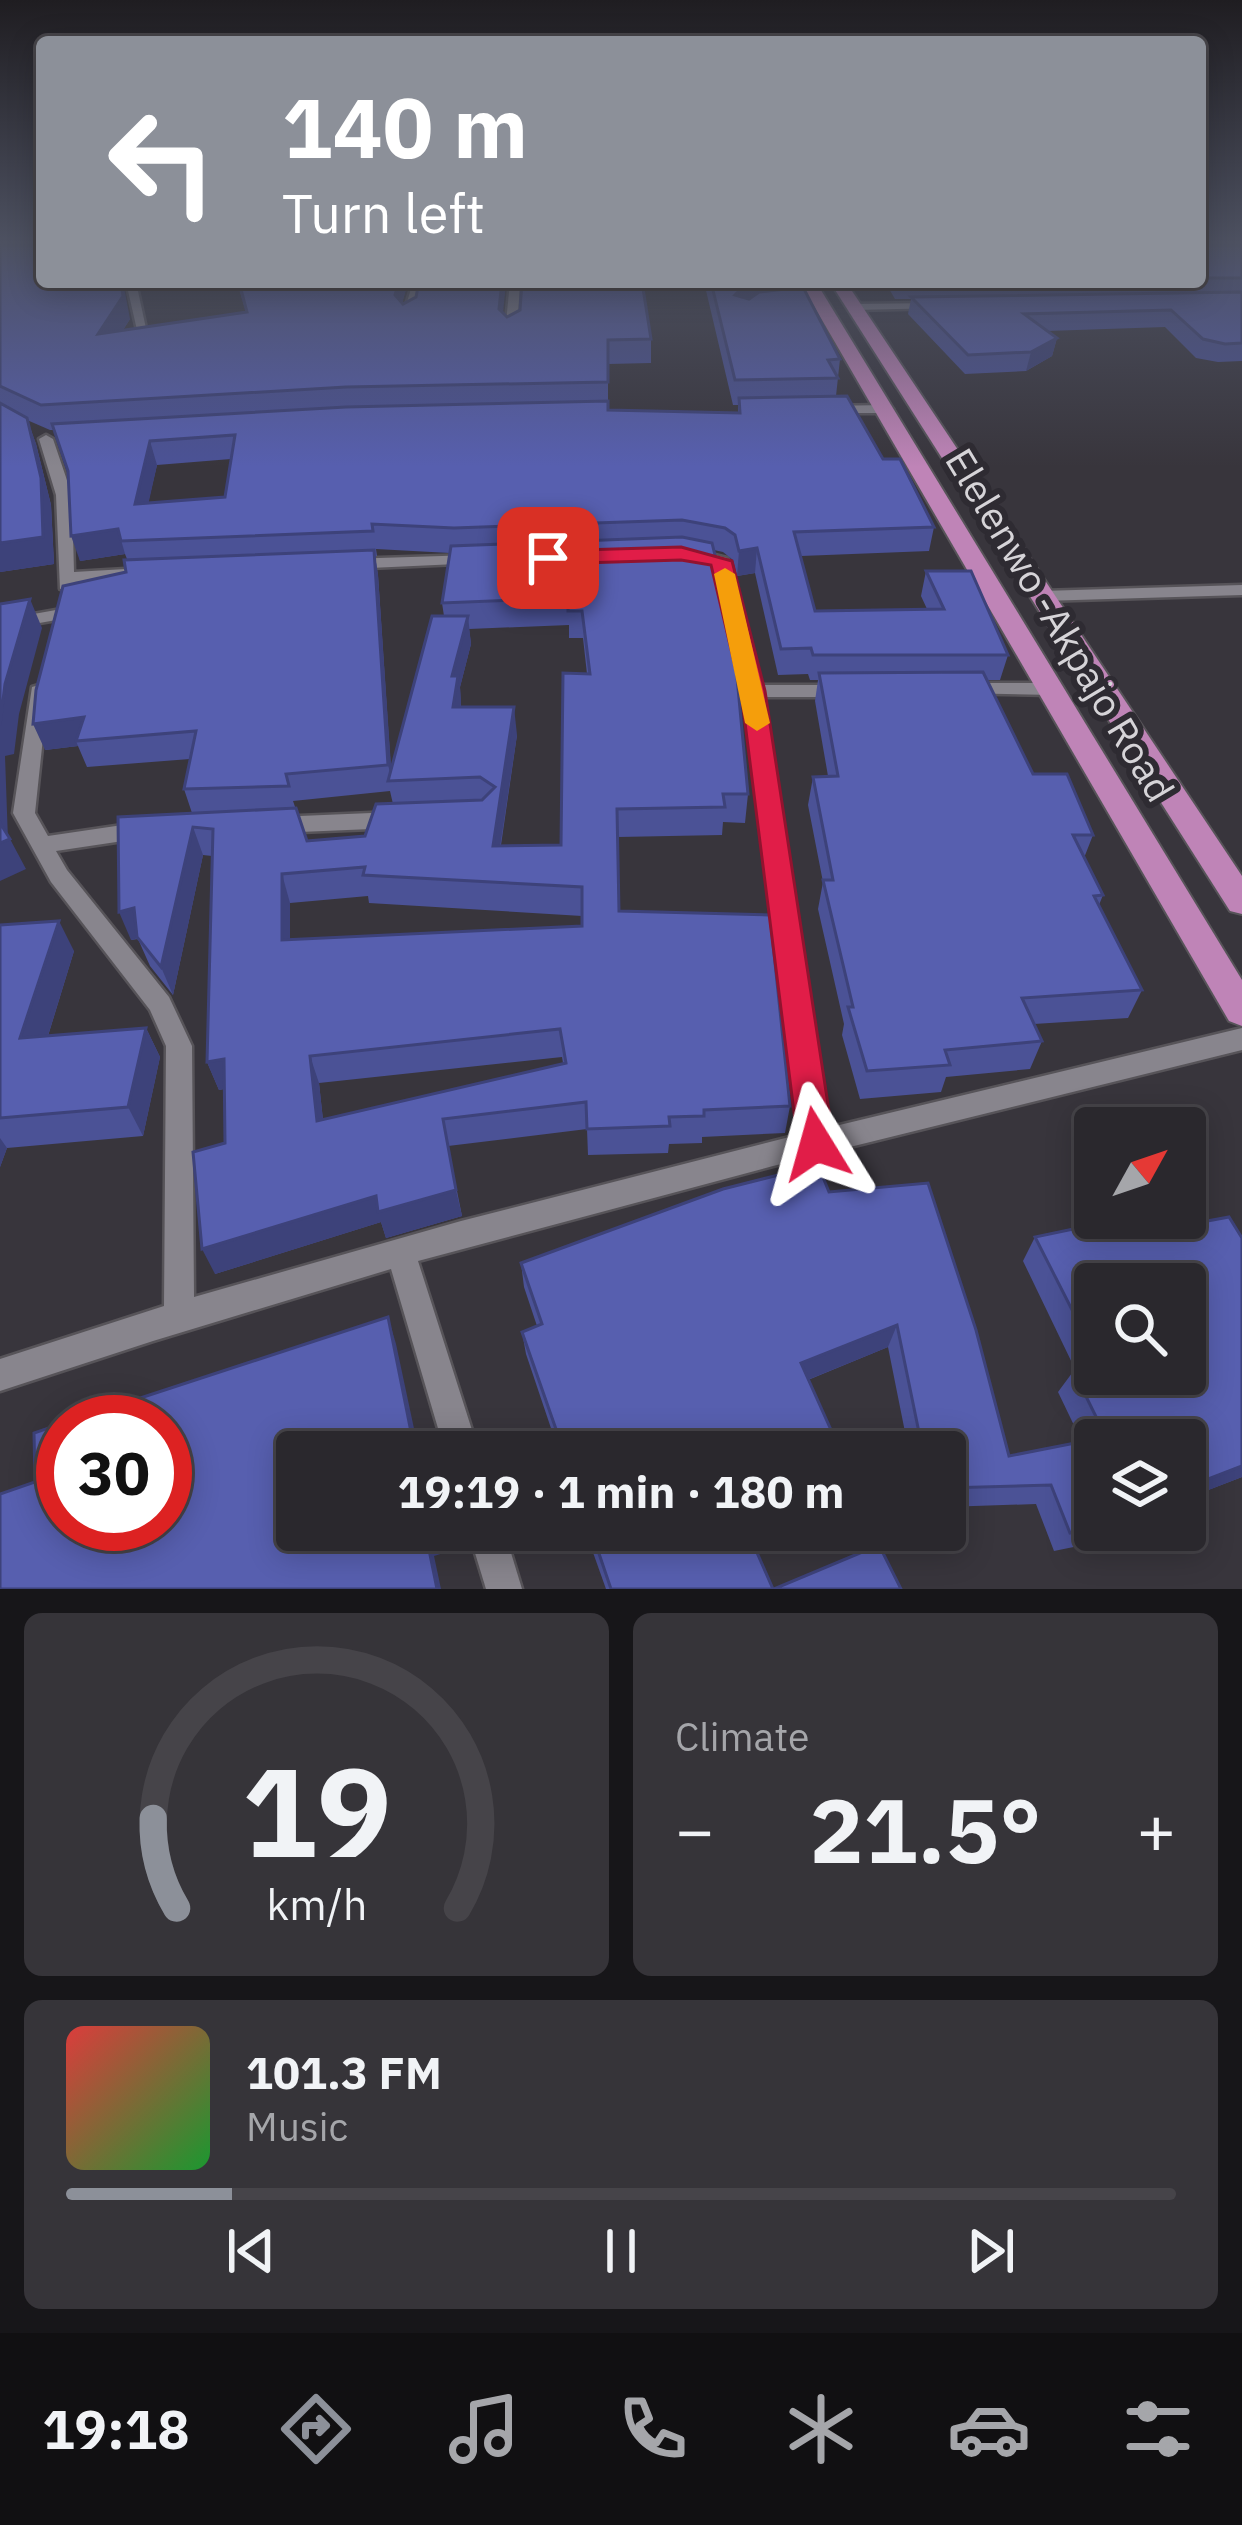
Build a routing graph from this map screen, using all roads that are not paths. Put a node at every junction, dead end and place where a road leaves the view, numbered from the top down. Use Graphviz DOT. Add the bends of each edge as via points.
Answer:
graph roads {
  1 [pos="140,319"];
  2 [pos="513,319"];
  3 [pos="832,319"];
  4 [pos="861,319"];
  5 [pos="143,330"];
  6 [pos="512,333"];
  7 [pos="886,409"];
  8 [pos="816,411"];
  9 [pos="46,435"];
  10 [pos="681,554"];
  11 [pos="491,560"];
  12 [pos="325,565"];
  13 [pos="162,572"];
  14 [pos="68,577"];
  15 [pos="1242,590"];
  16 [pos="1042,596"];
  17 [pos="0,625"];
  18 [pos="43,675"];
  19 [pos="1053,688"];
  20 [pos="868,690"];
  21 [pos="938,690"];
  22 [pos="753,691"];
  23 [pos="415,820"];
  24 [pos="257,826"];
  25 [pos="167,829"];
  26 [pos="43,845"];
  27 [pos="1242,902"];
  28 [pos="1242,1011"];
  29 [pos="1242,1040"];
  30 [pos="816,1144"];
  31 [pos="401,1254"];
  32 [pos="178,1314"];
  33 [pos="0,1375"];
  34 [pos="456,1431"];
  35 [pos="492,1551"];
  36 [pos="504,1589"];
  1 -- 5 [label="street"];
  2 -- 6 [label="street"];
  3 -- 7 [label="main road, Elelenwo -Akpajo Road"];
  4 -- 16 [label="main road, Elelenwo -Akpajo Road"];
  7 -- 8 [label="street"];
  7 -- 19 [label="main road, Elelenwo -Akpajo Road"];
  9 -- 14 [label="street" via="64,495"];
  10 -- 22 [label="street" via="721,561"];
  11 -- 12 [label="street"];
  13 -- 14 [label="street"];
  14 -- 17 [label="street" via="54,625"];
  15 -- 16 [label="street"];
  16 -- 27 [label="main road, Elelenwo -Akpajo Road"];
  18 -- 26 [label="street" via="24,813"];
  19 -- 21 [label="street"];
  19 -- 28 [label="main road, Elelenwo -Akpajo Road"];
  20 -- 22 [label="street"];
  22 -- 30 [label="street"];
  23 -- 24 [label="street"];
  25 -- 26 [label="street"];
  26 -- 32 [label="street" via="160,1004 179,1046"];
  29 -- 30 [label="street"];
  30 -- 31 [label="street"];
  31 -- 32 [label="street"];
  31 -- 34 [label="street"];
  32 -- 33 [label="street"];
  35 -- 36 [label="street"];
}
